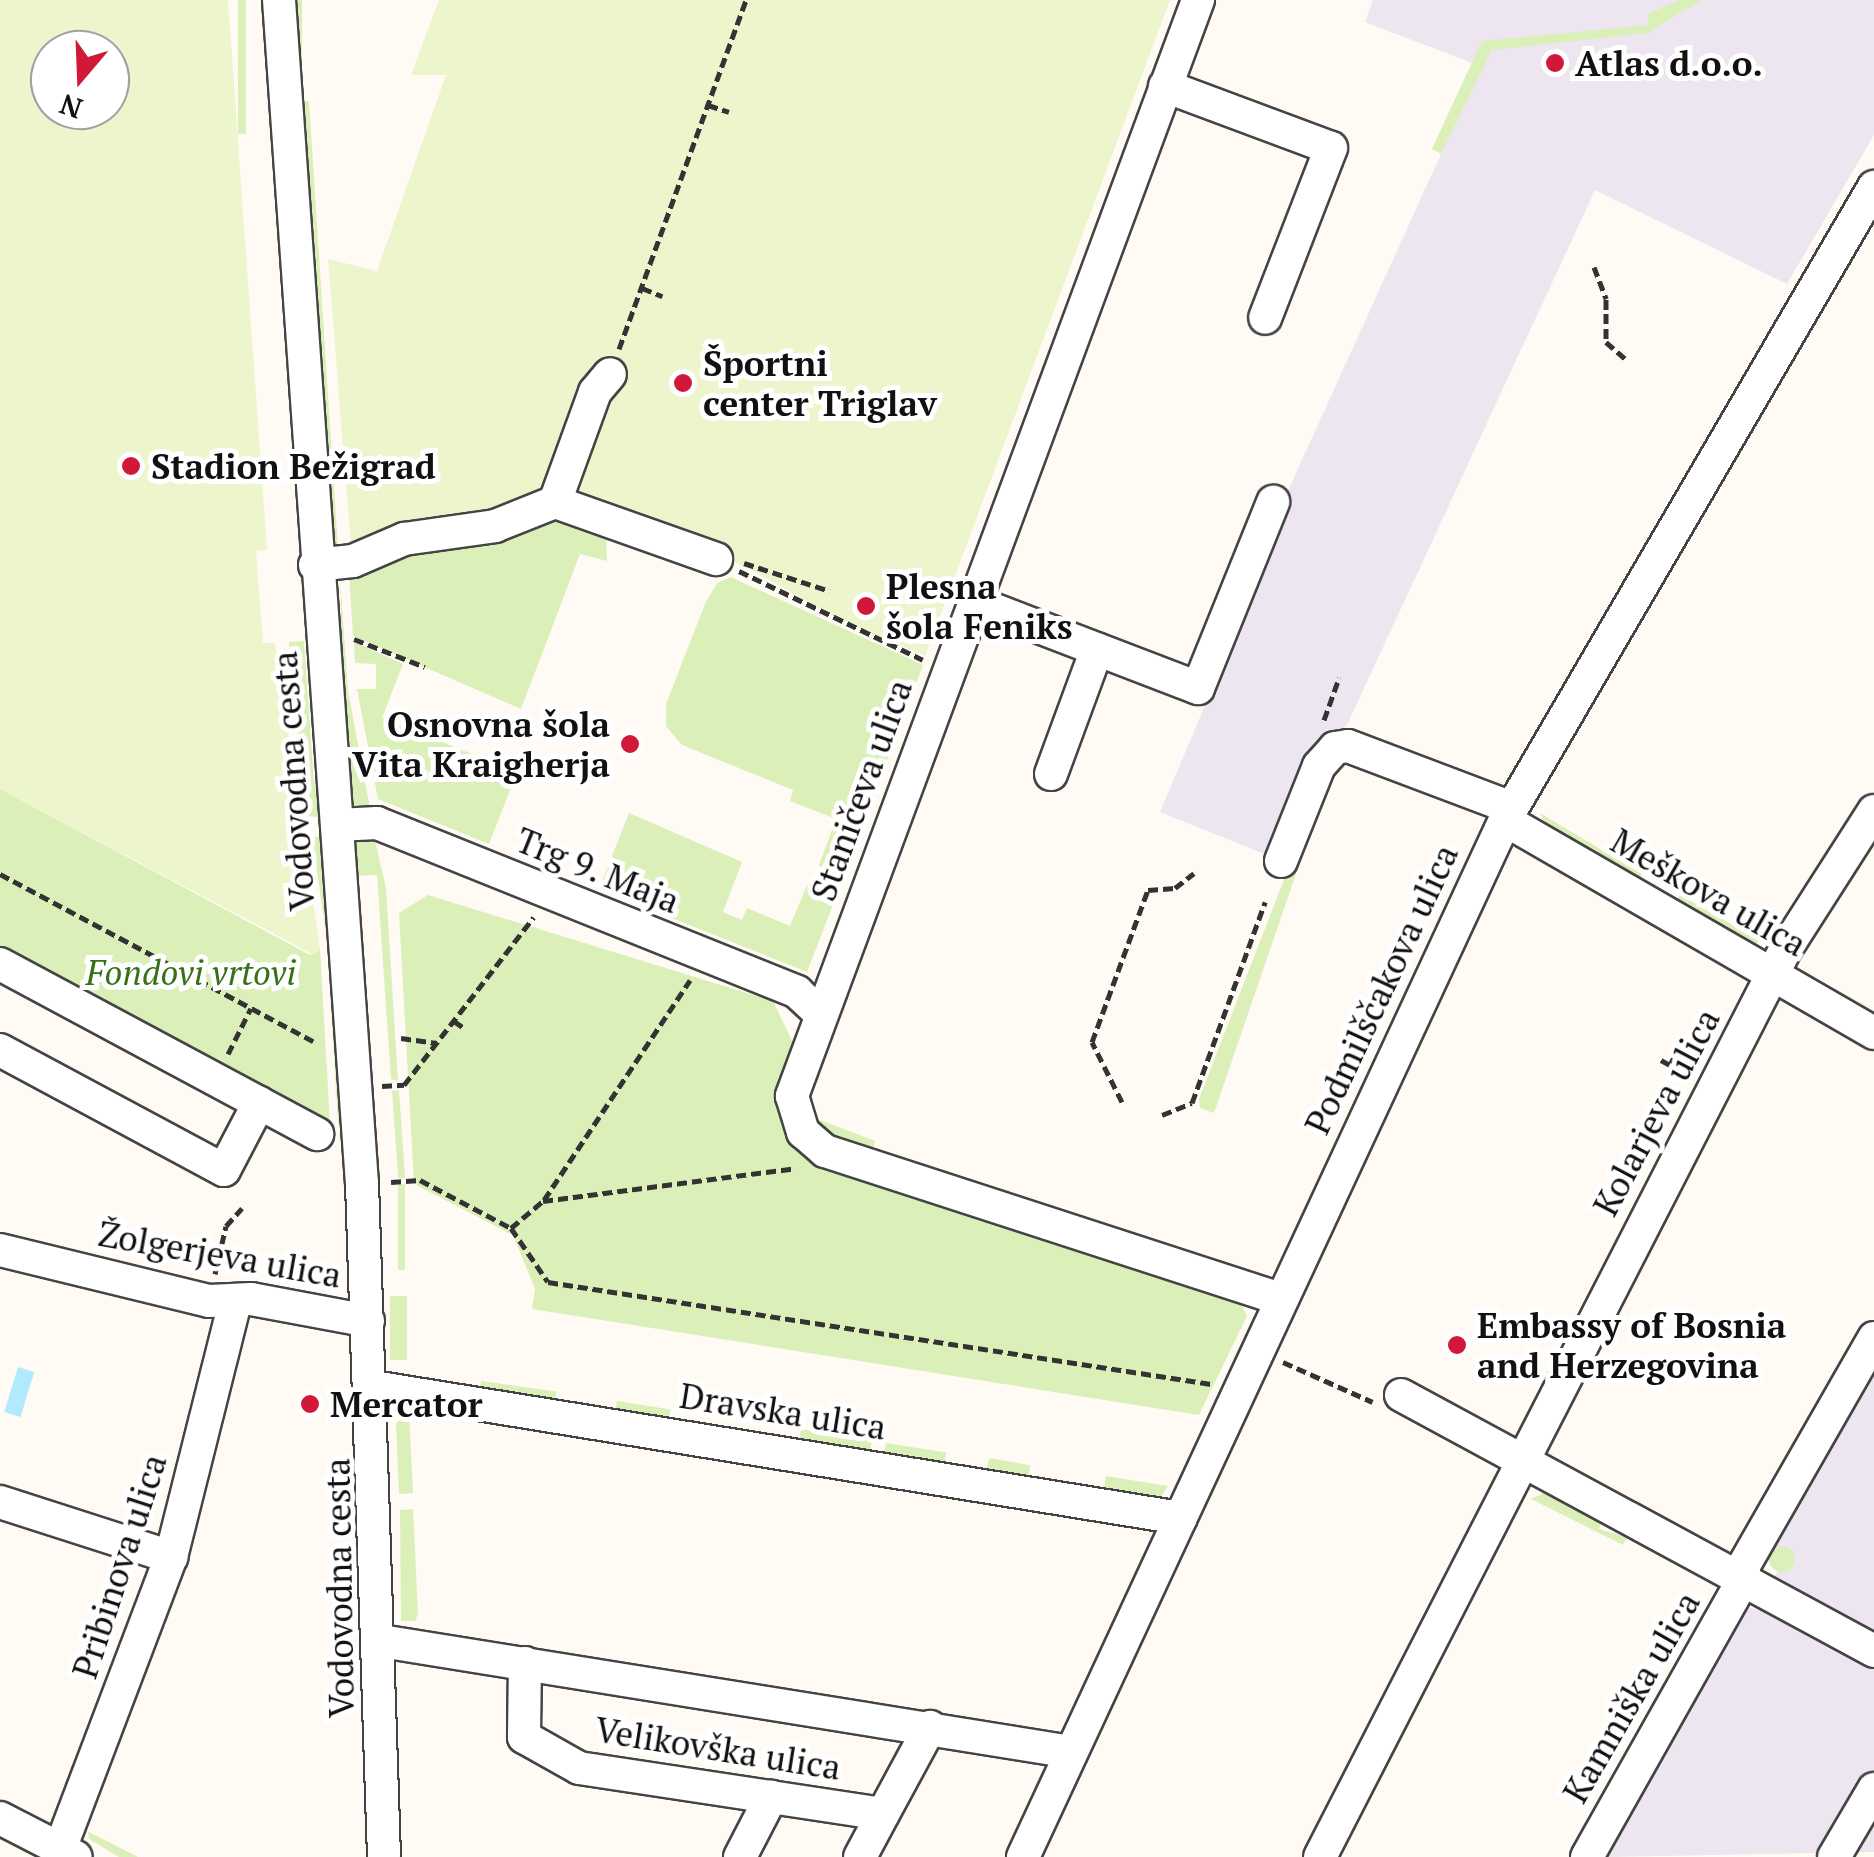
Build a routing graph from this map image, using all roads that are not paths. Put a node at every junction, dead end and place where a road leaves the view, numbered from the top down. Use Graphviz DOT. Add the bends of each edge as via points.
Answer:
graph roads {
  1 [pos="279,0"];
  2 [pos="1198,0"];
  3 [pos="1165,86"];
  4 [pos="1874,188"];
  5 [pos="1264,318"];
  6 [pos="610,374"];
  7 [pos="555,502"];
  8 [pos="1273,502"];
  9 [pos="716,560"];
  10 [pos="315,566"];
  11 [pos="974,602"];
  12 [pos="1097,649"];
  13 [pos="1051,774"];
  14 [pos="1874,812"];
  15 [pos="1508,814"];
  16 [pos="337,825"];
  17 [pos="1282,861"];
  18 [pos="0,964"];
  19 [pos="1772,974"];
  20 [pos="820,1014"];
  21 [pos="1874,1033"];
  22 [pos="0,1050"];
  23 [pos="259,1103"];
  24 [pos="317,1134"];
  25 [pos="0,1250"];
  26 [pos="1280,1299"];
  27 [pos="235,1302"];
  28 [pos="368,1321"];
  29 [pos="1874,1338"];
  30 [pos="373,1387"];
  31 [pos="1402,1395"];
  32 [pos="1521,1456"];
  33 [pos="0,1502"];
  34 [pos="1180,1518"];
  35 [pos="172,1557"];
  36 [pos="1742,1576"];
  37 [pos="381,1641"];
  38 [pos="1874,1652"];
  39 [pos="525,1663"];
  40 [pos="930,1727"];
  41 [pos="1072,1752"];
  42 [pos="1874,1789"];
  43 [pos="771,1798"];
  44 [pos="883,1814"];
  45 [pos="0,1818"];
  46 [pos="68,1853"];
  47 [pos="384,1857"];
  48 [pos="740,1857"];
  49 [pos="860,1857"];
  50 [pos="1024,1857"];
  51 [pos="1320,1857"];
  52 [pos="1587,1857"];
  53 [pos="1834,1857"];
  1 -- 10 [label="street, Vodovodna cesta"];
  2 -- 3 [label="street, Staničeva ulica"];
  3 -- 5 [label="street" via="1331,148"];
  3 -- 11 [label="street, Staničeva ulica"];
  4 -- 15 [label="street, Podmilščakova ulica"];
  6 -- 7 [label="street" via="595,392"];
  7 -- 9 [label="street"];
  7 -- 10 [label="street" via="495,526 404,540 354,561"];
  8 -- 12 [label="street" via="1198,688"];
  10 -- 16 [label="street, Vodovodna cesta"];
  11 -- 12 [label="street"];
  11 -- 20 [label="street, Staničeva ulica"];
  12 -- 13 [label="street"];
  14 -- 19 [label="street, Kolarjeva ulica"];
  15 -- 17 [label="street, Meškova ulica" via="1348,746 1335,748 1319,766"];
  15 -- 19 [label="street, Meškova ulica"];
  15 -- 26 [label="street, Podmilščakova ulica"];
  16 -- 20 [label="street, Trg 9. Maja" via="378,824 797,992"];
  16 -- 28 [label="street, Vodovodna cesta"];
  18 -- 23 [label="street"];
  19 -- 21 [label="street, Meškova ulica"];
  19 -- 32 [label="street, Kolarjeva ulica"];
  20 -- 26 [label="street, Staničeva ulica" via="793,1086 793,1107 813,1143"];
  22 -- 23 [label="street" via="224,1170"];
  23 -- 24 [label="street"];
  25 -- 27 [label="street, Žolgerjeva ulica"];
  26 -- 34 [label="street, Podmilščakova ulica"];
  27 -- 28 [label="street, Žolgerjeva ulica" via="251,1299"];
  27 -- 35 [label="street, Pribinova ulica"];
  28 -- 30 [label="street, Vodovodna cesta"];
  29 -- 36 [label="street, Kamniška ulica"];
  30 -- 34 [label="street, Dravska ulica"];
  30 -- 37 [label="street, Vodovodna cesta"];
  31 -- 32 [label="street"];
  32 -- 36 [label="street, Kamniška ulica"];
  32 -- 51 [label="street, Kolarjeva ulica"];
  33 -- 35 [label="street"];
  34 -- 41 [label="street, Podmilščakova ulica"];
  35 -- 46 [label="street, Pribinova ulica"];
  36 -- 38 [label="street, Kamniška ulica"];
  36 -- 52 [label="street, Kamniška ulica"];
  37 -- 39 [label="street, Velikovška ulica"];
  37 -- 47 [label="street, Vodovodna cesta"];
  39 -- 40 [label="street, Velikovška ulica"];
  39 -- 43 [label="street, Velikovška ulica" via="521,1728 530,1744 557,1761"];
  40 -- 41 [label="street, Velikovška ulica"];
  40 -- 44 [label="street"];
  41 -- 50 [label="street, Podmilščakova ulica"];
  42 -- 53 [label="street"];
  43 -- 44 [label="street, Velikovška ulica"];
  43 -- 48 [label="street"];
  44 -- 49 [label="street"];
  45 -- 46 [label="street"];
}
